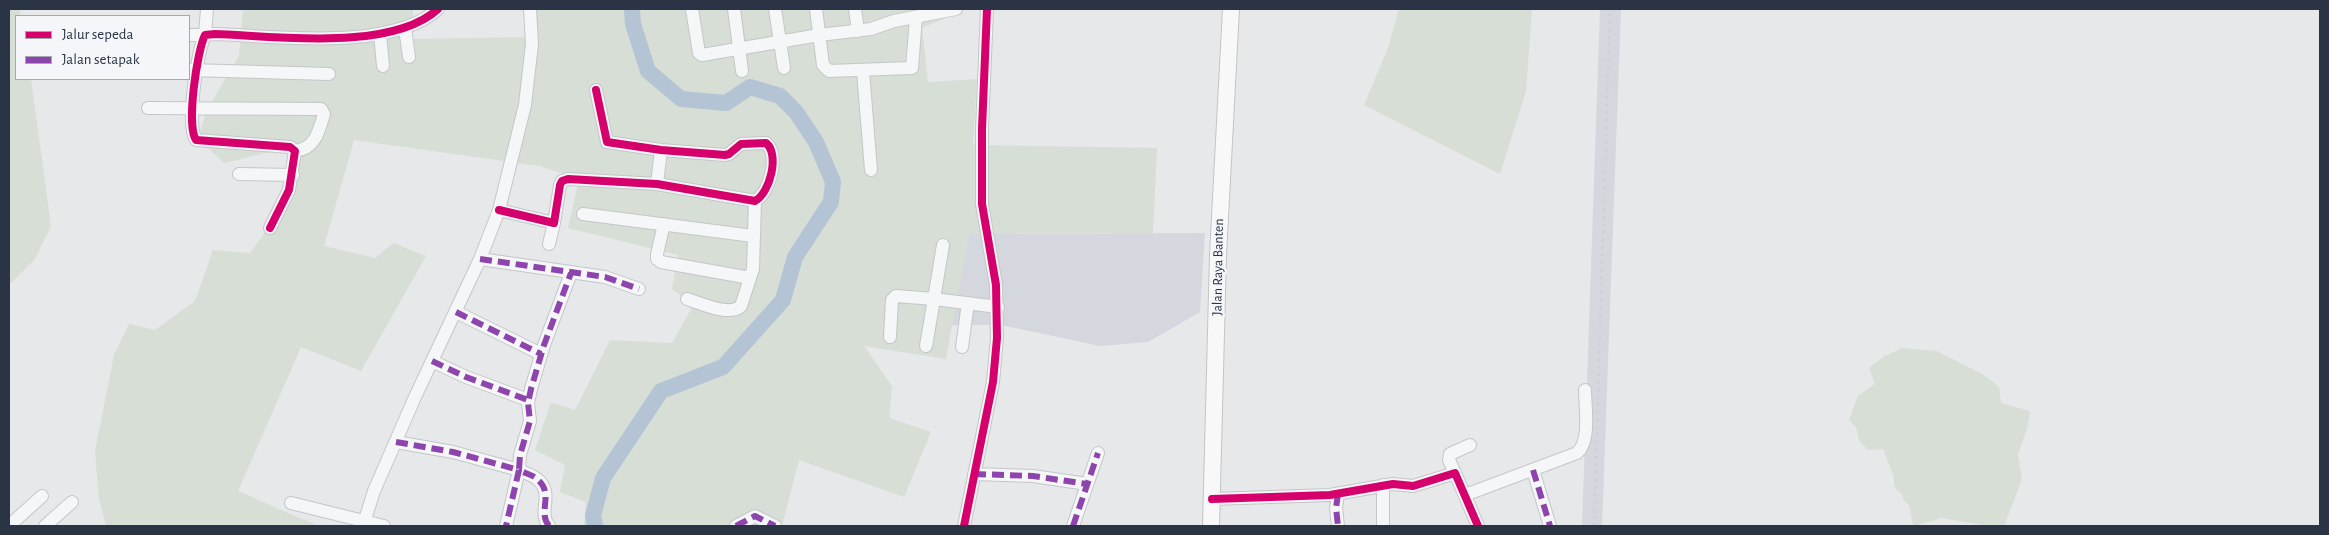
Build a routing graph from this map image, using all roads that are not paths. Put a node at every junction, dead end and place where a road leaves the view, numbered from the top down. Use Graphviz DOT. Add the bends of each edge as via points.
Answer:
graph roads {
  1 [pos="207,9"];
  2 [pos="438,9"];
  3 [pos="530,9"];
  4 [pos="692,9"];
  5 [pos="734,9"];
  6 [pos="775,9"];
  7 [pos="816,9"];
  8 [pos="856,9"];
  9 [pos="956,9"];
  10 [pos="987,9"];
  11 [pos="1231,9"];
  12 [pos="893,15"];
  13 [pos="916,17"];
  14 [pos="405,28"];
  15 [pos="858,31"];
  16 [pos="380,34"];
  17 [pos="819,34"];
  18 [pos="190,35"];
  19 [pos="205,36"];
  20 [pos="780,42"];
  21 [pos="739,48"];
  22 [pos="409,57"];
  23 [pos="383,66"];
  24 [pos="784,68"];
  25 [pos="193,70"];
  26 [pos="742,71"];
  27 [pos="863,71"];
  28 [pos="330,74"];
  29 [pos="596,90"];
  30 [pos="192,107"];
  31 [pos="148,108"];
  32 [pos="661,150"];
  33 [pos="295,151"];
  34 [pos="871,170"];
  35 [pos="239,174"];
  36 [pos="293,175"];
  37 [pos="657,184"];
  38 [pos="756,201"];
  39 [pos="499,210"];
  40 [pos="583,214"];
  41 [pos="554,222"];
  42 [pos="664,224"];
  43 [pos="270,228"];
  44 [pos="753,236"];
  45 [pos="549,244"];
  46 [pos="942,245"];
  47 [pos="480,259"];
  48 [pos="571,273"];
  49 [pos="750,278"];
  50 [pos="639,289"];
  51 [pos="687,299"];
  52 [pos="934,299"];
  53 [pos="968,303"];
  54 [pos="998,307"];
  55 [pos="456,312"];
  56 [pos="890,337"];
  57 [pos="926,346"];
  58 [pos="962,347"];
  59 [pos="541,354"];
  60 [pos="432,361"];
  61 [pos="1585,390"];
  62 [pos="528,400"];
  63 [pos="396,442"];
  64 [pos="1470,445"];
  65 [pos="1098,453"];
  66 [pos="519,470"];
  67 [pos="1533,470"];
  68 [pos="1455,473"];
  69 [pos="974,474"];
  70 [pos="1088,484"];
  71 [pos="1383,485"];
  72 [pos="1338,494"];
  73 [pos="1464,495"];
  74 [pos="42,496"];
  75 [pos="1212,500"];
  76 [pos="72,502"];
  77 [pos="290,503"];
  78 [pos="364,524"];
  79 [pos="9,526"];
  80 [pos="45,526"];
  81 [pos="384,526"];
  82 [pos="506,526"];
  83 [pos="549,526"];
  84 [pos="736,526"];
  85 [pos="775,526"];
  86 [pos="964,526"];
  87 [pos="1073,526"];
  88 [pos="1211,526"];
  89 [pos="1338,526"];
  90 [pos="1383,526"];
  91 [pos="1478,526"];
  92 [pos="1550,526"];
  1 -- 19 [label="street"];
  2 -- 14 [label="street"];
  3 -- 39 [label="street" via="532,44 525,105"];
  4 -- 21 [label="street" via="700,55"];
  5 -- 21 [label="street"];
  6 -- 20 [label="street"];
  7 -- 17 [label="street"];
  8 -- 15 [label="street"];
  9 -- 13 [label="street"];
  10 -- 54 [label="street" via="982,204"];
  11 -- 75 [label="main road, Jalan Raya Banten" via="1218,255"];
  12 -- 13 [label="street"];
  12 -- 15 [label="street"];
  13 -- 27 [label="street" via="912,68"];
  14 -- 16 [label="street"];
  14 -- 22 [label="street"];
  15 -- 17 [label="street"];
  16 -- 19 [label="street" via="355,38"];
  16 -- 23 [label="street"];
  17 -- 20 [label="street"];
  17 -- 27 [label="street" via="826,69"];
  18 -- 19 [label="street"];
  19 -- 25 [label="street"];
  20 -- 21 [label="street"];
  20 -- 24 [label="street"];
  21 -- 26 [label="street"];
  25 -- 28 [label="street"];
  25 -- 30 [label="street"];
  27 -- 34 [label="street"];
  29 -- 32 [label="street" via="607,142"];
  30 -- 31 [label="street"];
  30 -- 33 [label="street" via="193,136 199,141 290,147"];
  30 -- 33 [label="street" via="322,109 324,114 313,143"];
  32 -- 37 [label="street"];
  32 -- 38 [label="street" via="725,155 741,144 766,143 771,149 772,174 761,198"];
  33 -- 36 [label="street"];
  35 -- 36 [label="street"];
  36 -- 43 [label="street" via="286,201"];
  37 -- 38 [label="street"];
  37 -- 41 [label="street" via="564,180 560,185"];
  38 -- 44 [label="street"];
  39 -- 41 [label="street"];
  39 -- 47 [label="street"];
  40 -- 42 [label="street"];
  41 -- 45 [label="street"];
  42 -- 44 [label="street"];
  42 -- 49 [label="street" via="657,254 661,262"];
  44 -- 49 [label="street"];
  46 -- 52 [label="street"];
  47 -- 48 [label="street"];
  47 -- 55 [label="street"];
  48 -- 50 [label="street" via="605,277"];
  48 -- 59 [label="street"];
  49 -- 51 [label="street" via="738,310"];
  52 -- 53 [label="street"];
  52 -- 56 [label="street" via="896,296 892,300"];
  52 -- 57 [label="street"];
  53 -- 54 [label="street"];
  53 -- 58 [label="street"];
  54 -- 69 [label="street" via="993,382"];
  55 -- 59 [label="street"];
  55 -- 60 [label="street"];
  59 -- 62 [label="street"];
  60 -- 62 [label="street"];
  60 -- 63 [label="street"];
  61 -- 67 [label="street" via="1581,449"];
  62 -- 66 [label="street" via="530,422"];
  63 -- 66 [label="street" via="453,452"];
  63 -- 78 [label="street" via="374,491"];
  64 -- 68 [label="street" via="1450,454"];
  65 -- 70 [label="street"];
  66 -- 82 [label="street"];
  66 -- 83 [label="street" via="537,479 545,490 545,518"];
  67 -- 73 [label="street"];
  67 -- 92 [label="street"];
  68 -- 71 [label="street" via="1413,486"];
  68 -- 73 [label="street"];
  69 -- 70 [label="street" via="1033,476"];
  69 -- 86 [label="street"];
  70 -- 87 [label="street"];
  71 -- 72 [label="street"];
  71 -- 90 [label="street"];
  72 -- 75 [label="street"];
  72 -- 89 [label="street"];
  73 -- 91 [label="street"];
  74 -- 79 [label="street"];
  75 -- 88 [label="main road, Jalan Raya Banten"];
  76 -- 80 [label="street"];
  77 -- 78 [label="street"];
  78 -- 81 [label="street"];
  84 -- 85 [label="street" via="755,516"];
}
